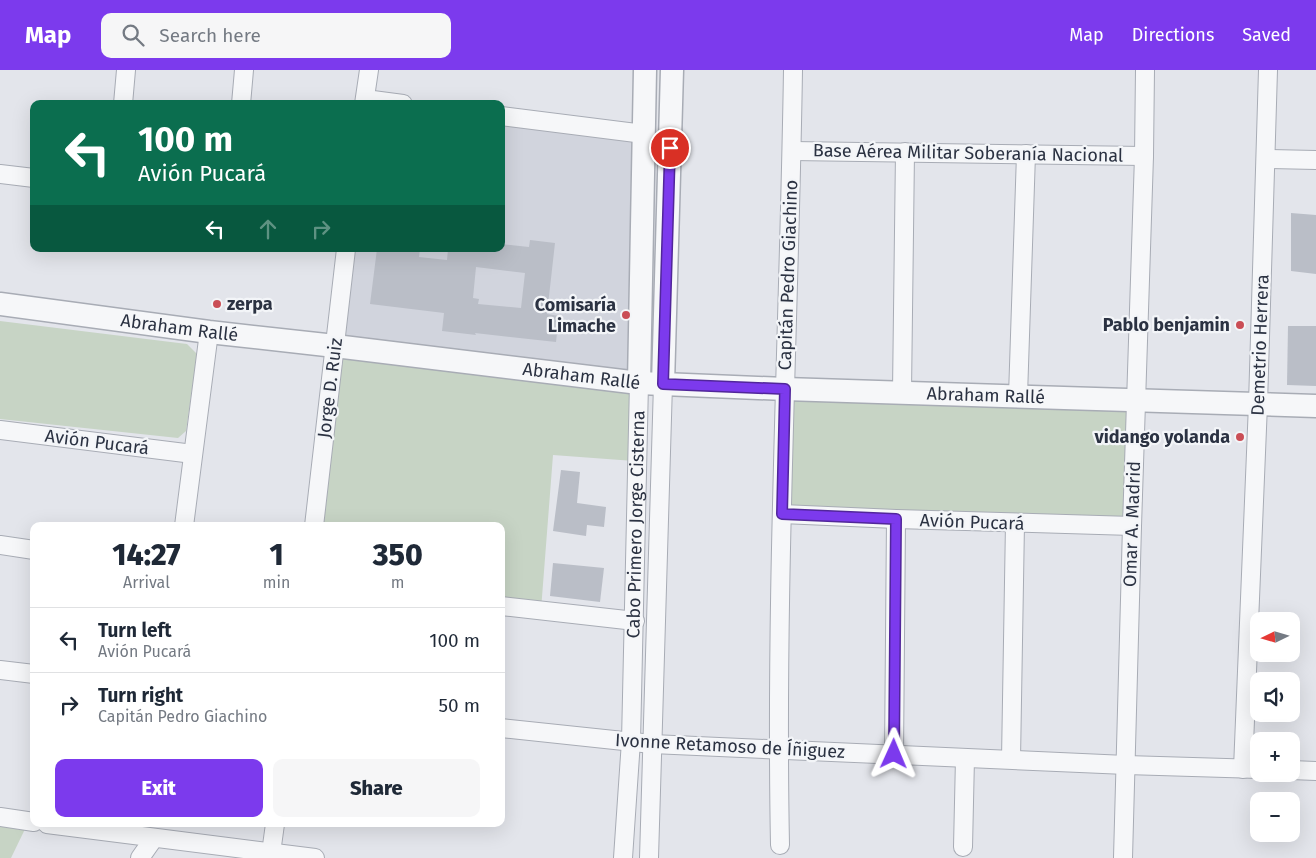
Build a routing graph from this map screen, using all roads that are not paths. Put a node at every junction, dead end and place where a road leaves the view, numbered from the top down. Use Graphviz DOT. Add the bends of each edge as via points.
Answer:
graph roads {
  1 [pos="126,70"];
  2 [pos="244,70"];
  3 [pos="369,70"];
  4 [pos="645,70"];
  5 [pos="672,70"];
  6 [pos="793,70"];
  7 [pos="1145,70"];
  8 [pos="1268,70"];
  9 [pos="123,100"];
  10 [pos="241,100"];
  11 [pos="365,100"];
  12 [pos="505,117"];
  13 [pos="644,134"];
  14 [pos="792,151"];
  15 [pos="905,152"];
  16 [pos="1026,154"];
  17 [pos="1144,156"];
  18 [pos="1266,159"];
  19 [pos="1316,160"];
  20 [pos="0,174"];
  21 [pos="30,178"];
  22 [pos="346,252"];
  23 [pos="0,304"];
  24 [pos="209,332"];
  25 [pos="335,346"];
  26 [pos="639,383"];
  27 [pos="663,384"];
  28 [pos="785,389"];
  29 [pos="902,392"];
  30 [pos="1018,396"];
  31 [pos="1136,399"];
  32 [pos="1258,404"];
  33 [pos="1316,406"];
  34 [pos="0,430"];
  35 [pos="193,454"];
  36 [pos="782,514"];
  37 [pos="896,519"];
  38 [pos="184,522"];
  39 [pos="314,522"];
  40 [pos="1015,523"];
  41 [pos="1132,526"];
  42 [pos="0,545"];
  43 [pos="30,549"];
  44 [pos="505,606"];
  45 [pos="634,621"];
  46 [pos="0,670"];
  47 [pos="30,674"];
  48 [pos="505,728"];
  49 [pos="1252,732"];
  50 [pos="631,741"];
  51 [pos="652,744"];
  52 [pos="778,750"];
  53 [pos="894,754"];
  54 [pos="965,758"];
  55 [pos="1011,760"];
  56 [pos="1126,765"];
  57 [pos="1250,769"];
  58 [pos="1300,770"];
  59 [pos="1316,771"];
  60 [pos="0,817"];
  61 [pos="30,821"];
  62 [pos="70,827"];
  63 [pos="275,827"];
  64 [pos="154,838"];
  65 [pos="780,845"];
  66 [pos="963,847"];
  67 [pos="271,853"];
  68 [pos="140,858"];
  69 [pos="315,858"];
  70 [pos="623,858"];
  71 [pos="649,858"];
  72 [pos="1123,858"];
  1 -- 9 [label="street"];
  2 -- 10 [label="street"];
  3 -- 11 [label="street"];
  4 -- 13 [label="street, Cabo Primero Jorge Cisterna"];
  5 -- 27 [label="street, Cabo Primero Jorge Cisterna"];
  6 -- 14 [label="street, Capitán Pedro Giachino"];
  7 -- 17 [label="street, Omar A. Madrid"];
  8 -- 18 [label="street, Demetrio Herrera"];
  12 -- 13 [label="street"];
  13 -- 26 [label="street, Cabo Primero Jorge Cisterna"];
  14 -- 15 [label="street, Base Aérea Militar Soberanía Nacional"];
  14 -- 28 [label="street, Capitán Pedro Giachino"];
  15 -- 16 [label="street, Base Aérea Militar Soberanía Nacional"];
  15 -- 29 [label="street"];
  16 -- 17 [label="street, Base Aérea Militar Soberanía Nacional"];
  16 -- 30 [label="street"];
  17 -- 31 [label="street, Omar A. Madrid"];
  18 -- 19 [label="street"];
  18 -- 32 [label="street, Demetrio Herrera"];
  20 -- 21 [label="street"];
  22 -- 25 [label="street, Jorge D. Ruiz"];
  23 -- 24 [label="street, Abraham Rallé"];
  24 -- 25 [label="street, Abraham Rallé"];
  24 -- 35 [label="street"];
  25 -- 26 [label="street, Abraham Rallé"];
  25 -- 39 [label="street, Jorge D. Ruiz"];
  26 -- 27 [label="street, Abraham Rallé"];
  26 -- 45 [label="street, Cabo Primero Jorge Cisterna"];
  27 -- 28 [label="street, Abraham Rallé"];
  27 -- 51 [label="street, Cabo Primero Jorge Cisterna"];
  28 -- 29 [label="street, Abraham Rallé"];
  28 -- 36 [label="street, Capitán Pedro Giachino"];
  29 -- 30 [label="street, Abraham Rallé"];
  30 -- 31 [label="street, Abraham Rallé"];
  31 -- 32 [label="street, Abraham Rallé"];
  31 -- 41 [label="street, Omar A. Madrid"];
  32 -- 33 [label="street, Abraham Rallé"];
  32 -- 49 [label="street, Demetrio Herrera"];
  34 -- 35 [label="street, Avión Pucará"];
  35 -- 38 [label="street"];
  36 -- 37 [label="street, Avión Pucará"];
  36 -- 52 [label="street, Capitán Pedro Giachino"];
  37 -- 40 [label="street, Avión Pucará"];
  37 -- 53 [label="street"];
  40 -- 41 [label="street, Avión Pucará"];
  40 -- 55 [label="street"];
  41 -- 56 [label="street, Omar A. Madrid"];
  42 -- 43 [label="street"];
  44 -- 45 [label="street"];
  45 -- 50 [label="street, Cabo Primero Jorge Cisterna"];
  46 -- 47 [label="street"];
  48 -- 50 [label="street, Ivonne Retamoso de Íñiguez"];
  50 -- 51 [label="street, Ivonne Retamoso de Íñiguez"];
  50 -- 70 [label="street, Cabo Primero Jorge Cisterna"];
  51 -- 52 [label="street, Ivonne Retamoso de Íñiguez"];
  51 -- 71 [label="street, Cabo Primero Jorge Cisterna"];
  52 -- 53 [label="street, Ivonne Retamoso de Íñiguez"];
  52 -- 65 [label="street, Capitán Pedro Giachino"];
  53 -- 54 [label="street, Ivonne Retamoso de Íñiguez"];
  54 -- 55 [label="street, Ivonne Retamoso de Íñiguez"];
  54 -- 66 [label="street"];
  55 -- 56 [label="street, Ivonne Retamoso de Íñiguez"];
  56 -- 57 [label="street, Ivonne Retamoso de Íñiguez"];
  56 -- 72 [label="street, Omar A. Madrid"];
  58 -- 59 [label="street"];
  60 -- 61 [label="street"];
  62 -- 64 [label="street"];
  63 -- 67 [label="street"];
  64 -- 67 [label="street"];
  64 -- 68 [label="street"];
  67 -- 69 [label="street"];
}
